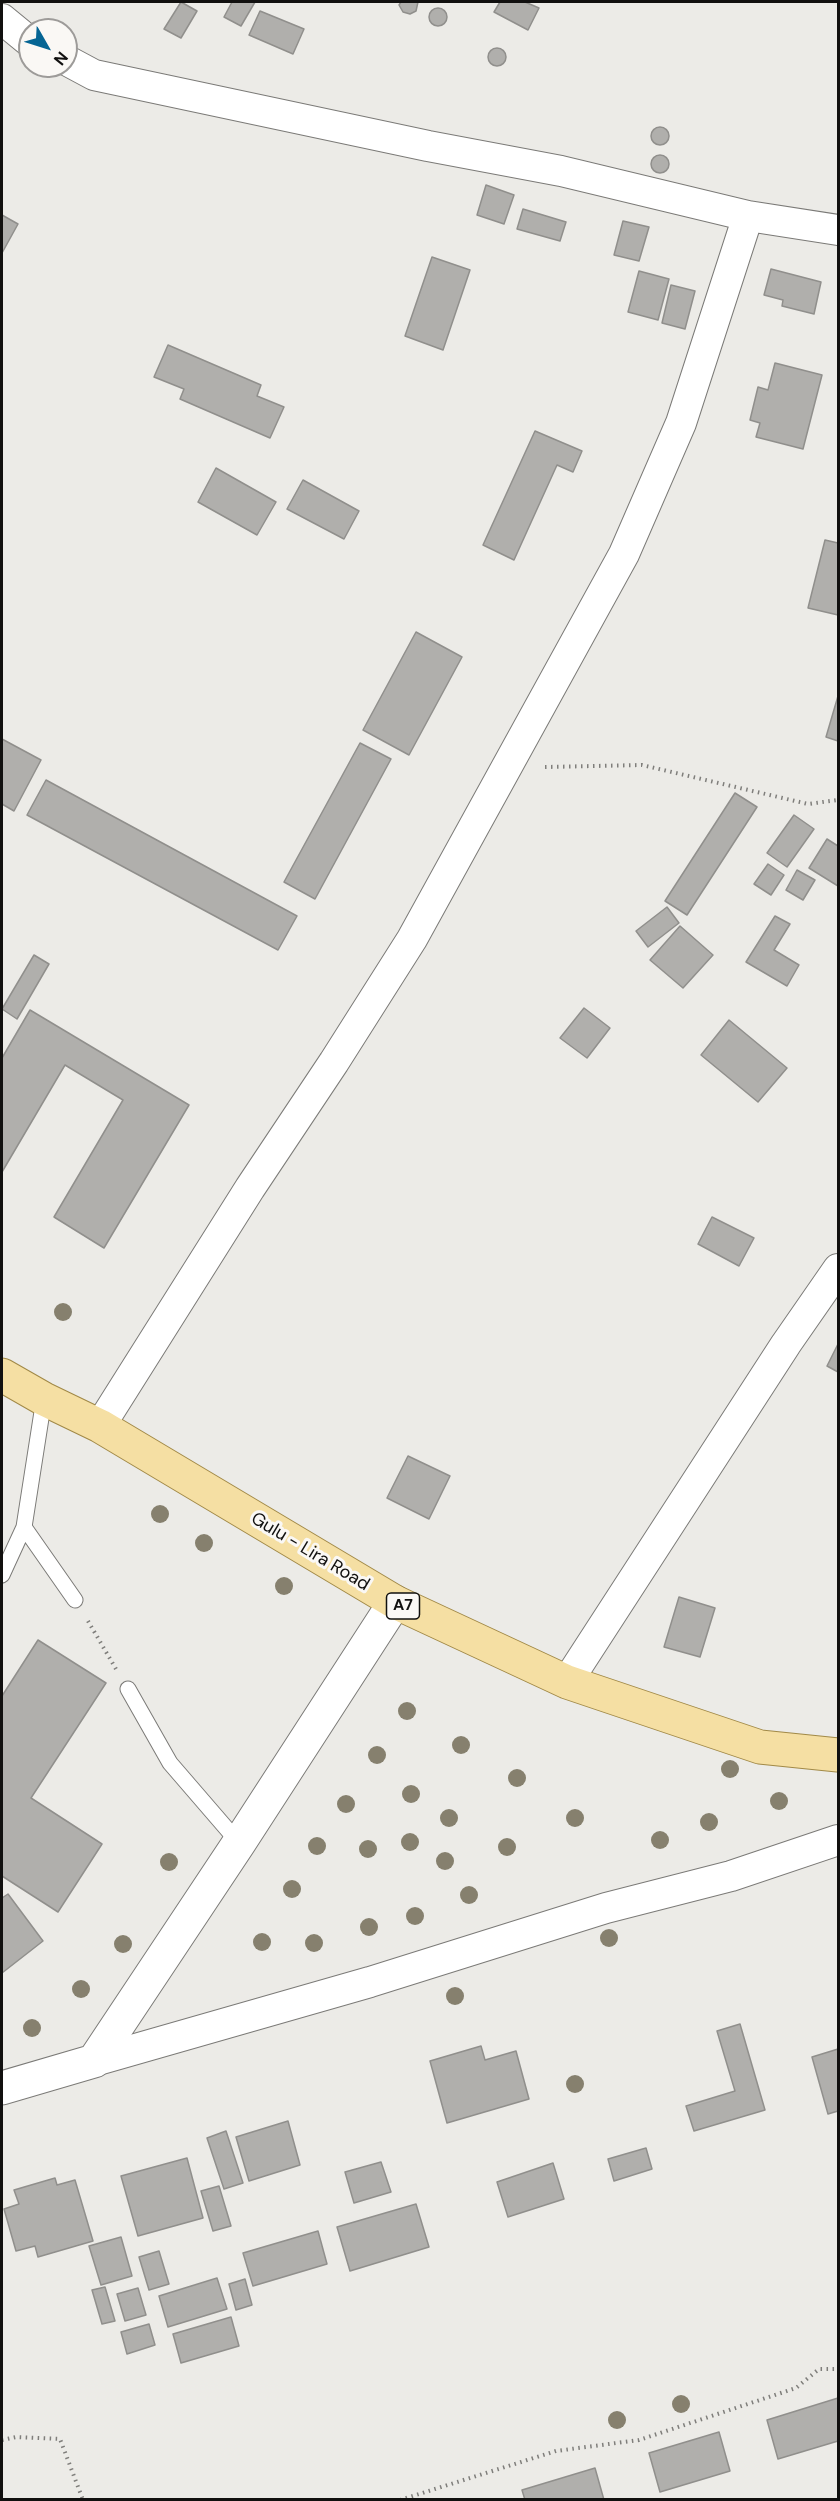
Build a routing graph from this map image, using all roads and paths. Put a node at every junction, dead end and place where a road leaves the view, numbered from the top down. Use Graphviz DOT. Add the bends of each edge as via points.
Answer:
graph roads {
  1 [pos="2,19"];
  2 [pos="18,32"];
  3 [pos="78,66"];
  4 [pos="748,216"];
  5 [pos="838,230"];
  6 [pos="512,759"];
  7 [pos="838,800"];
  8 [pos="838,1269"];
  9 [pos="2,1375"];
  10 [pos="44,1399"];
  11 [pos="100,1426"];
  12 [pos="24,1527"];
  13 [pos="2,1575"];
  14 [pos="75,1600"];
  15 [pos="395,1602"];
  16 [pos="567,1682"];
  17 [pos="128,1689"];
  18 [pos="838,1755"];
  19 [pos="838,1840"];
  20 [pos="239,1843"];
  21 [pos="94,2061"];
  22 [pos="2,2088"];
  23 [pos="838,2369"];
  24 [pos="2,2440"];
  25 [pos="83,2499"];
  26 [pos="400,2499"];
  1 -- 2 [label="street"];
  3 -- 4 [label="street" via="94,75 561,171"];
  4 -- 5 [label="street"];
  4 -- 6 [label="street" via="672,445 624,554"];
  6 -- 7 [label="path" via="542,767 642,765 808,804"];
  6 -- 11 [label="street" via="412,939"];
  8 -- 16 [label="street"];
  9 -- 10 [label="main road, Gulu - Lira Road / A7"];
  10 -- 11 [label="main road, Gulu - Lira Road / A7"];
  10 -- 12 [label="lane"];
  11 -- 15 [label="main road, Gulu - Lira Road / A7"];
  12 -- 13 [label="lane"];
  12 -- 14 [label="lane"];
  14 -- 17 [label="path"];
  15 -- 16 [label="main road, Gulu - Lira Road / A7"];
  15 -- 20 [label="main road"];
  16 -- 18 [label="main road, Gulu - Lira Road / A7" via="760,1748"];
  17 -- 20 [label="lane" via="170,1763"];
  19 -- 21 [label="street" via="731,1876 606,1908 370,1982"];
  20 -- 21 [label="main road"];
  21 -- 22 [label="main road"];
  23 -- 26 [label="path" via="819,2369 796,2388 639,2440 556,2451"];
  24 -- 25 [label="path" via="60,2439"];
}
